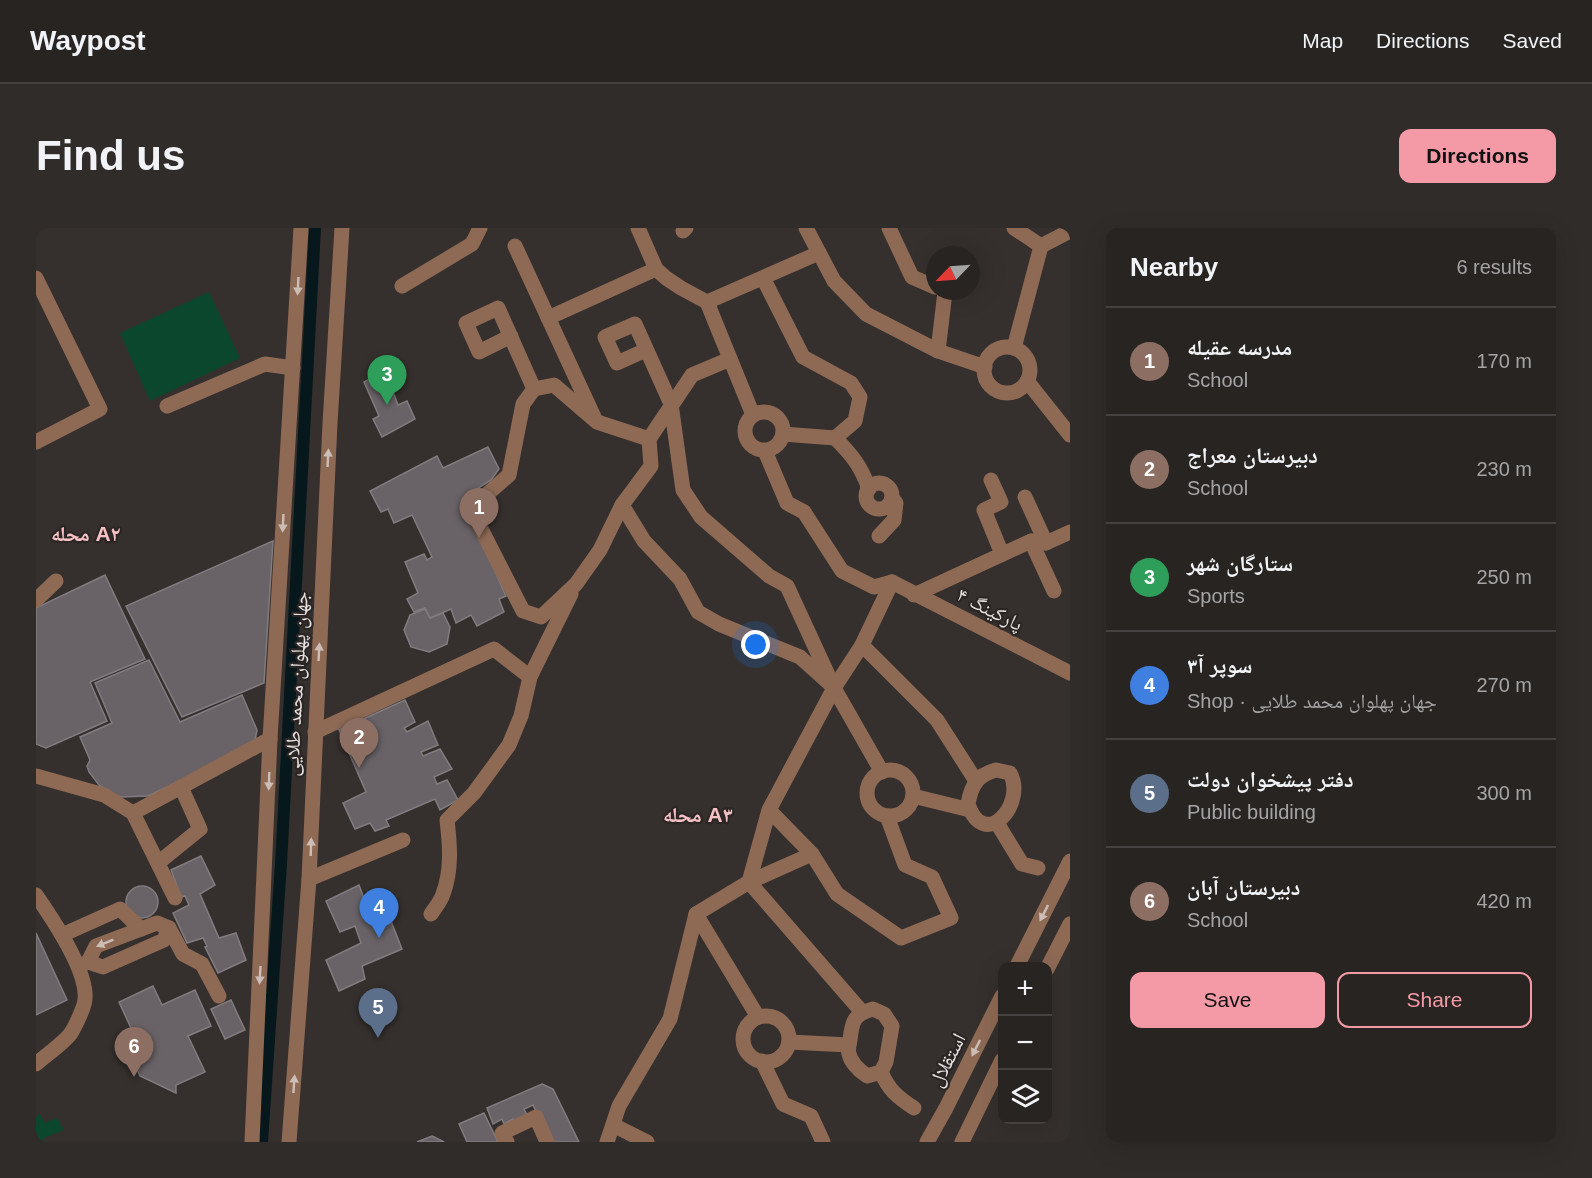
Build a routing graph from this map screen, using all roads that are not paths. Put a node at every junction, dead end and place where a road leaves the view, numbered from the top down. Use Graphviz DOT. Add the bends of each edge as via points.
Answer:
graph roads {
  1 [pos="301,228"];
  2 [pos="342,228"];
  3 [pos="480,228"];
  4 [pos="638,228"];
  5 [pos="806,228"];
  6 [pos="889,228"];
  7 [pos="1014,228"];
  8 [pos="1070,231"];
  9 [pos="515,246"];
  10 [pos="1041,246"];
  11 [pos="819,253"];
  12 [pos="656,269"];
  13 [pos="36,278"];
  14 [pos="763,278"];
  15 [pos="926,283"];
  16 [pos="402,286"];
  17 [pos="944,300"];
  18 [pos="707,302"];
  19 [pos="548,318"];
  20 [pos="511,336"];
  21 [pos="1014,348"];
  22 [pos="646,350"];
  23 [pos="938,351"];
  24 [pos="730,359"];
  25 [pos="985,367"];
  26 [pos="293,368"];
  27 [pos="1027,381"];
  28 [pos="534,389"];
  29 [pos="671,404"];
  30 [pos="167,406"];
  31 [pos="753,415"];
  32 [pos="597,422"];
  33 [pos="783,434"];
  34 [pos="1070,435"];
  35 [pos="835,438"];
  36 [pos="649,439"];
  37 [pos="36,442"];
  38 [pos="765,451"];
  39 [pos="991,480"];
  40 [pos="1025,497"];
  41 [pos="622,505"];
  42 [pos="1070,532"];
  43 [pos="879,536"];
  44 [pos="1038,542"];
  45 [pos="1002,554"];
  46 [pos="56,581"];
  47 [pos="892,582"];
  48 [pos="576,584"];
  49 [pos="1054,591"];
  50 [pos="914,595"];
  51 [pos="36,600"];
  52 [pos="862,645"];
  53 [pos="1070,673"];
  54 [pos="530,677"];
  55 [pos="834,688"];
  56 [pos="315,732"];
  57 [pos="270,739"];
  58 [pos="882,772"];
  59 [pos="36,776"];
  60 [pos="976,781"];
  61 [pos="181,787"];
  62 [pos="913,796"];
  63 [pos="769,810"];
  64 [pos="970,810"];
  65 [pos="133,813"];
  66 [pos="887,816"];
  67 [pos="997,823"];
  68 [pos="403,840"];
  69 [pos="813,854"];
  70 [pos="1070,861"];
  71 [pos="158,863"];
  72 [pos="1038,868"];
  73 [pos="309,879"];
  74 [pos="750,882"];
  75 [pos="36,895"];
  76 [pos="175,898"];
  77 [pos="431,914"];
  78 [pos="696,914"];
  79 [pos="1070,924"];
  80 [pos="169,927"];
  81 [pos="141,929"];
  82 [pos="62,935"];
  83 [pos="1019,962"];
  84 [pos="1051,962"];
  85 [pos="83,964"];
  86 [pos="219,996"];
  87 [pos="998,1004"];
  88 [pos="862,1012"];
  89 [pos="758,1017"];
  90 [pos="789,1042"];
  91 [pos="849,1045"];
  92 [pos="762,1061"];
  93 [pos="36,1064"];
  94 [pos="998,1068"];
  95 [pos="881,1072"];
  96 [pos="914,1108"];
  97 [pos="613,1125"];
  98 [pos="252,1142"];
  99 [pos="289,1142"];
  100 [pos="507,1142"];
  101 [pos="547,1142"];
  102 [pos="606,1142"];
  103 [pos="648,1142"];
  104 [pos="823,1142"];
  105 [pos="927,1142"];
  106 [pos="962,1142"];
  1 -- 26 [label="street, جهان پهلوان محمد طلایی, one-way"];
  56 -- 2 [label="street, جهان پهلوان محمد طلایی, one-way"];
  3 -- 16 [label="street" via="472,244"];
  4 -- 12 [label="street"];
  5 -- 11 [label="street"];
  6 -- 15 [label="street" via="912,277"];
  7 -- 10 [label="street"];
  8 -- 10 [label="street"];
  9 -- 19 [label="street"];
  10 -- 21 [label="street"];
  11 -- 14 [label="street"];
  11 -- 23 [label="street" via="834,281 866,314"];
  12 -- 18 [label="street"];
  12 -- 19 [label="street"];
  13 -- 37 [label="street" via="100,409"];
  14 -- 18 [label="street"];
  14 -- 35 [label="street" via="803,357 851,383 860,397 855,421"];
  17 -- 23 [label="street"];
  18 -- 24 [label="street"];
  19 -- 32 [label="street"];
  20 -- 28 [label="street"];
  21 -- 25 [label="street" via="992,353"];
  21 -- 27 [label="street" via="1022,352 1030,365"];
  22 -- 29 [label="street"];
  23 -- 25 [label="street"];
  24 -- 29 [label="street" via="692,375"];
  24 -- 31 [label="street"];
  25 -- 27 [label="street" via="988,381 1004,392 1017,391"];
  26 -- 30 [label="street" via="265,364"];
  26 -- 57 [label="street, جهان پهلوان محمد طلایی, one-way"];
  27 -- 34 [label="street"];
  28 -- 32 [label="street" via="554,385"];
  28 -- 48 [label="street" via="523,404 509,474 476,504 478,523 523,611 541,617"];
  29 -- 36 [label="street"];
  29 -- 55 [label="street" via="683,490 701,517 769,576 787,586"];
  31 -- 33 [label="street" via="765,412 776,416"];
  31 -- 38 [label="street" via="746,425 746,437 753,447"];
  32 -- 36 [label="street"];
  33 -- 35 [label="street"];
  33 -- 38 [label="street" via="777,446"];
  35 -- 43 [label="street" via="853,456 869,489 884,484 897,503 894,520"];
  36 -- 41 [label="street" via="651,466"];
  38 -- 47 [label="street" via="787,504 804,512 842,571 874,587"];
  39 -- 45 [label="street" via="1001,502 984,510"];
  40 -- 44 [label="street"];
  41 -- 48 [label="street" via="600,550"];
  41 -- 55 [label="street" via="644,541 680,579 698,612 800,657"];
  42 -- 44 [label="street"];
  44 -- 45 [label="street"];
  44 -- 49 [label="street"];
  45 -- 50 [label="street"];
  46 -- 51 [label="street"];
  47 -- 50 [label="street, پارکینگ ۴"];
  47 -- 52 [label="street"];
  48 -- 54 [label="street"];
  50 -- 53 [label="street, پارکینگ ۴"];
  52 -- 55 [label="street"];
  52 -- 60 [label="street" via="937,720"];
  54 -- 56 [label="street" via="494,649"];
  54 -- 77 [label="street" via="509,745 474,794 447,820 450,870 443,896"];
  55 -- 58 [label="street"];
  55 -- 63 [label="street"];
  73 -- 56 [label="street, جهان پهلوان محمد طلایی, one-way"];
  57 -- 61 [label="street"];
  57 -- 98 [label="street, جهان پهلوان محمد طلایی, one-way"];
  58 -- 62 [label="street" via="904,775 910,781"];
  58 -- 66 [label="street" via="870,782 868,798 875,810"];
  59 -- 65 [label="street" via="104,795"];
  60 -- 64 [label="street" via="969,799"];
  60 -- 67 [label="street" via="996,770 1010,773 1013,778 1012,803"];
  61 -- 65 [label="street"];
  61 -- 71 [label="street" via="200,829"];
  62 -- 64 [label="street"];
  62 -- 66 [label="street" via="906,810"];
  63 -- 69 [label="street"];
  63 -- 74 [label="street"];
  64 -- 67 [label="street" via="983,824"];
  65 -- 71 [label="street"];
  66 -- 69 [label="street" via="905,865 932,877 951,918 901,938 837,894"];
  67 -- 72 [label="street" via="1022,864"];
  68 -- 73 [label="street"];
  69 -- 74 [label="street"];
  70 -- 83 [label="street, one-way"];
  71 -- 76 [label="street"];
  99 -- 73 [label="street, جهان پهلوان محمد طلایی, one-way"];
  74 -- 78 [label="street"];
  74 -- 88 [label="street"];
  75 -- 82 [label="street"];
  78 -- 89 [label="street"];
  78 -- 97 [label="street" via="670,1019 619,1106"];
  79 -- 84 [label="street"];
  80 -- 81 [label="street" via="158,923"];
  80 -- 85 [label="street" via="164,940 103,966"];
  80 -- 86 [label="street" via="183,954 202,964"];
  81 -- 82 [label="street" via="120,909"];
  81 -- 85 [label="street, one-way" via="96,946"];
  82 -- 85 [label="street"];
  85 -- 93 [label="street" via="86,1000 70,1035"];
  87 -- 105 [label="street, استقلال, one-way"];
  88 -- 91 [label="street" via="855,1018"];
  88 -- 95 [label="street" via="873,1009 884,1014 892,1026"];
  89 -- 90 [label="street" via="780,1021 789,1034"];
  89 -- 92 [label="street" via="747,1027 744,1041 750,1054"];
  90 -- 91 [label="street"];
  90 -- 92 [label="street" via="783,1055"];
  91 -- 95 [label="street" via="849,1054 858,1070 867,1076"];
  92 -- 104 [label="street" via="783,1104 812,1116"];
  94 -- 106 [label="street"];
  95 -- 96 [label="street" via="887,1086"];
  97 -- 102 [label="street"];
  97 -- 103 [label="street"];
  100 -- 101 [label="street" via="502,1133 536,1117"];
}
